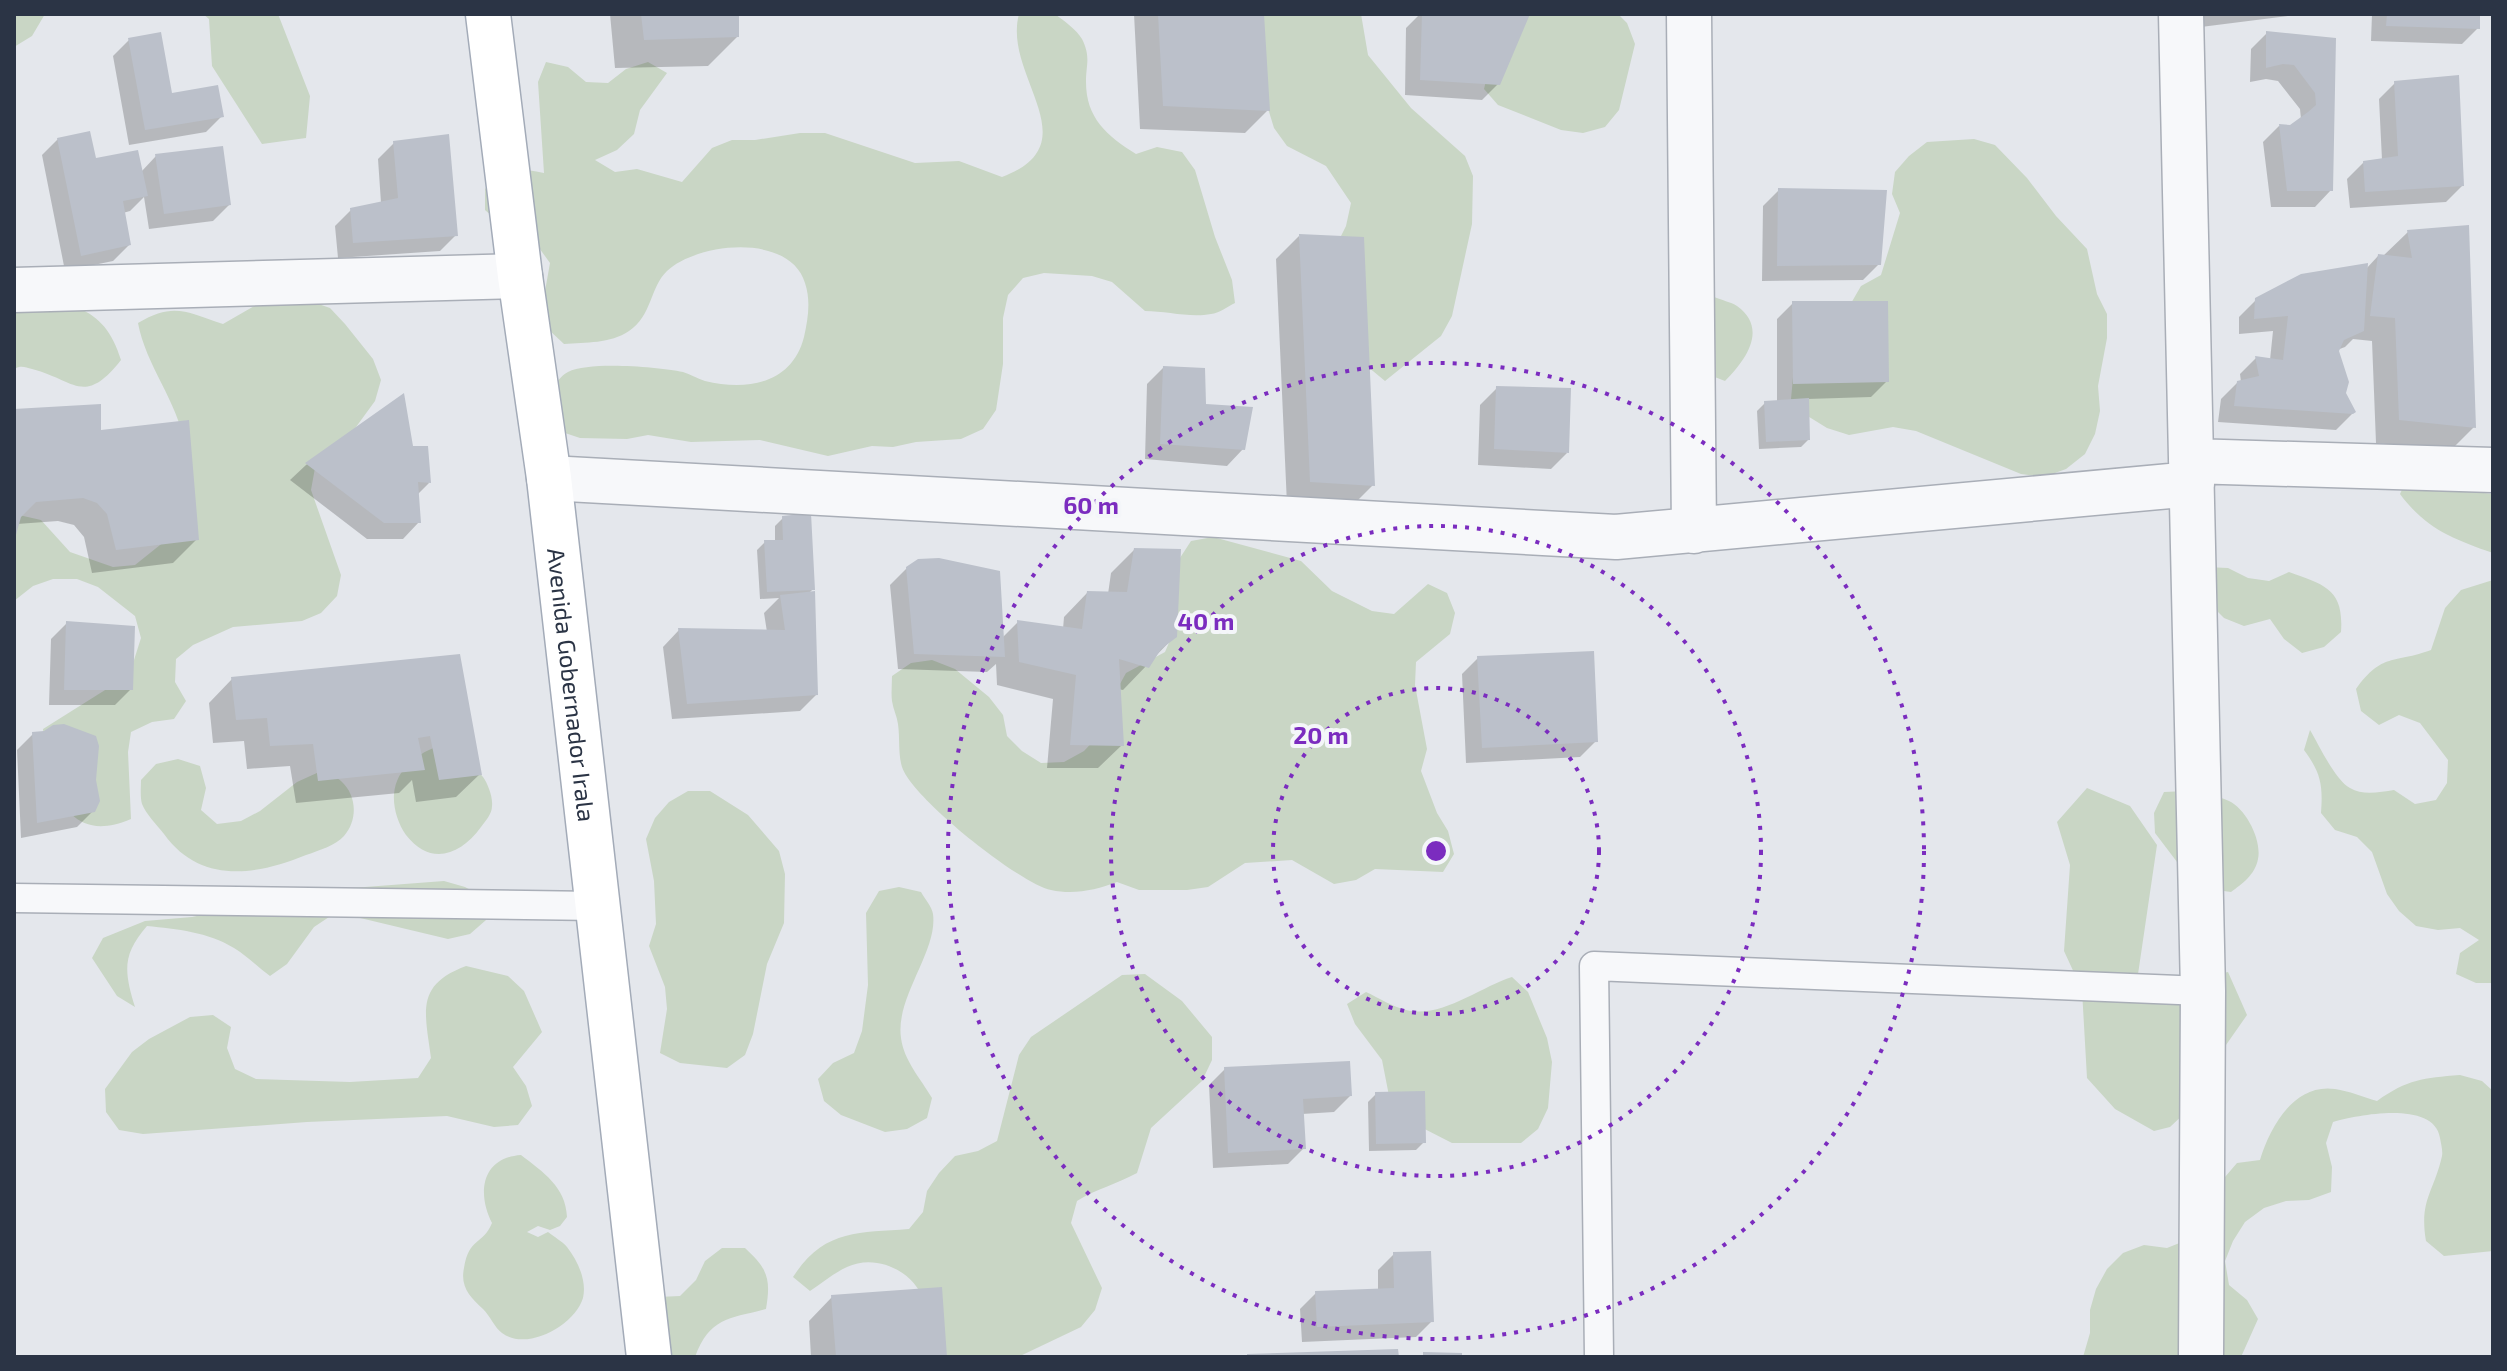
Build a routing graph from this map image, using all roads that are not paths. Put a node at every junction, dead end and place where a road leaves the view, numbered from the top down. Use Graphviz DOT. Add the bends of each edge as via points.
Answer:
graph roads {
  1 [pos="488,14"];
  2 [pos="1689,14"];
  3 [pos="2181,14"];
  4 [pos="520,276"];
  5 [pos="14,290"];
  6 [pos="2493,470"];
  7 [pos="2192,473"];
  8 [pos="549,478"];
  9 [pos="1694,531"];
  10 [pos="14,898"];
  11 [pos="596,906"];
  12 [pos="2203,991"];
  13 [pos="649,1357"];
  14 [pos="1599,1357"];
  15 [pos="2201,1357"];
  1 -- 4 [label="main road, Avenida Gobernador Irala"];
  2 -- 9 [label="street"];
  3 -- 7 [label="street"];
  4 -- 5 [label="street"];
  4 -- 8 [label="main road, Avenida Gobernador Irala"];
  6 -- 7 [label="street"];
  7 -- 9 [label="street"];
  7 -- 12 [label="street"];
  8 -- 9 [label="street" via="1616,537"];
  8 -- 11 [label="main road, Avenida Gobernador Irala"];
  10 -- 11 [label="lane"];
  11 -- 13 [label="main road, Avenida Gobernador Irala"];
  12 -- 14 [label="lane" via="1594,966"];
  12 -- 15 [label="street"];
}
